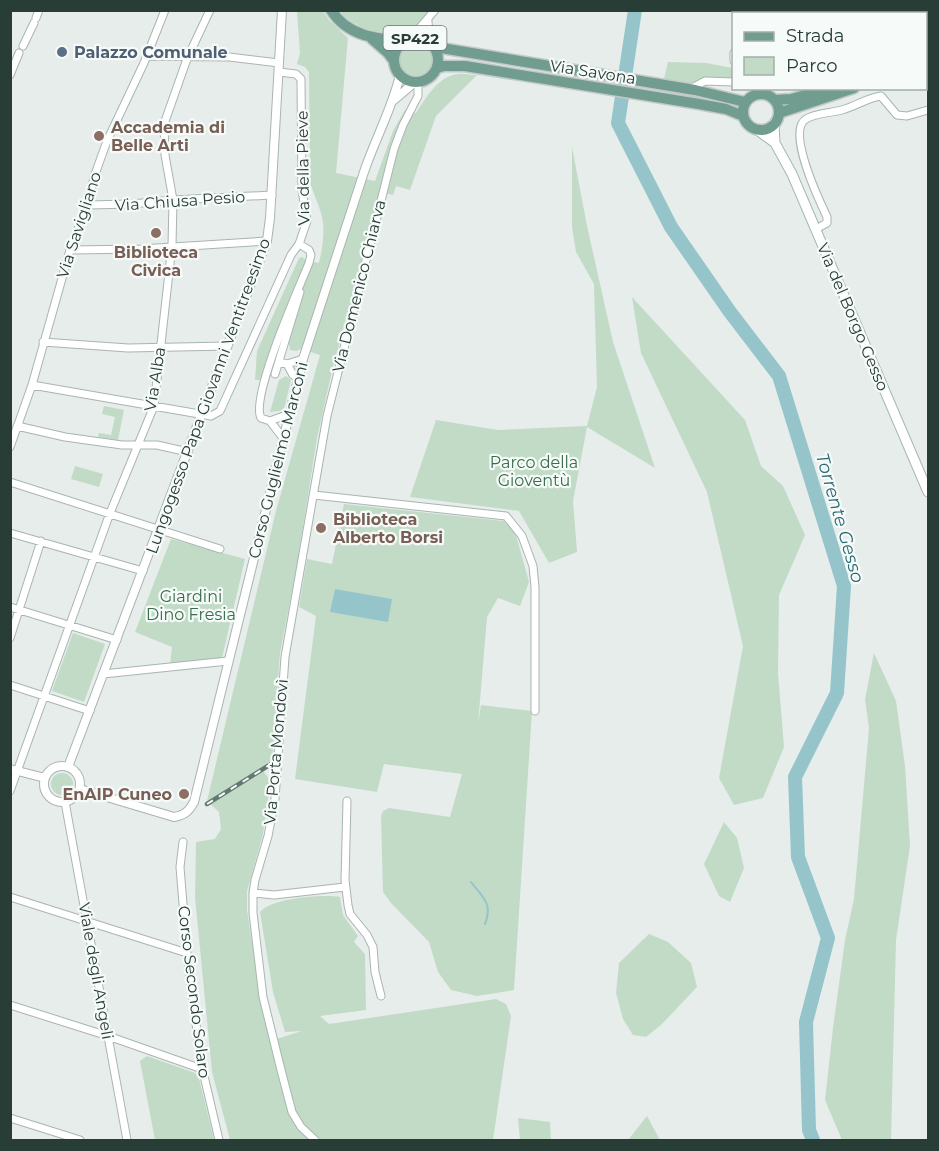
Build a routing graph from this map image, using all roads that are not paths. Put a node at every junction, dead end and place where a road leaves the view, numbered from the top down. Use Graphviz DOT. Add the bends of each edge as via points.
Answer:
graph roads {
  1 [pos="165,10"];
  2 [pos="210,10"];
  3 [pos="282,10"];
  4 [pos="331,10"];
  5 [pos="435,10"];
  6 [pos="36,17"];
  7 [pos="428,21"];
  8 [pos="372,39"];
  9 [pos="409,40"];
  10 [pos="432,44"];
  11 [pos="147,56"];
  12 [pos="188,57"];
  13 [pos="394,61"];
  14 [pos="279,68"];
  15 [pos="437,68"];
  16 [pos="10,75"];
  17 [pos="400,75"];
  18 [pos="416,82"];
  19 [pos="732,82"];
  20 [pos="689,90"];
  21 [pos="824,90"];
  22 [pos="849,90"];
  23 [pos="394,100"];
  24 [pos="775,100"];
  25 [pos="745,102"];
  26 [pos="928,110"];
  27 [pos="743,116"];
  28 [pos="777,118"];
  29 [pos="756,129"];
  30 [pos="775,143"];
  31 [pos="272,195"];
  32 [pos="173,200"];
  33 [pos="88,205"];
  34 [pos="816,230"];
  35 [pos="267,241"];
  36 [pos="299,244"];
  37 [pos="172,246"];
  38 [pos="70,250"];
  39 [pos="301,284"];
  40 [pos="43,342"];
  41 [pos="228,346"];
  42 [pos="160,347"];
  43 [pos="303,359"];
  44 [pos="279,362"];
  45 [pos="287,364"];
  46 [pos="275,374"];
  47 [pos="298,378"];
  48 [pos="32,385"];
  49 [pos="154,406"];
  50 [pos="289,414"];
  51 [pos="203,415"];
  52 [pos="270,421"];
  53 [pos="17,426"];
  54 [pos="283,438"];
  55 [pos="139,445"];
  56 [pos="10,447"];
  57 [pos="188,452"];
  58 [pos="10,482"];
  59 [pos="928,492"];
  60 [pos="314,495"];
  61 [pos="110,513"];
  62 [pos="159,529"];
  63 [pos="10,533"];
  64 [pos="41,541"];
  65 [pos="220,549"];
  66 [pos="95,557"];
  67 [pos="143,571"];
  68 [pos="10,607"];
  69 [pos="20,610"];
  70 [pos="71,625"];
  71 [pos="10,638"];
  72 [pos="117,640"];
  73 [pos="228,661"];
  74 [pos="103,674"];
  75 [pos="10,685"];
  76 [pos="45,696"];
  77 [pos="90,711"];
  78 [pos="535,711"];
  79 [pos="68,767"];
  80 [pos="14,770"];
  81 [pos="45,778"];
  82 [pos="80,789"];
  83 [pos="10,791"];
  84 [pos="346,801"];
  85 [pos="65,802"];
  86 [pos="183,842"];
  87 [pos="345,886"];
  88 [pos="253,892"];
  89 [pos="10,897"];
  90 [pos="88,922"];
  91 [pos="187,953"];
  92 [pos="381,996"];
  93 [pos="10,1005"];
  94 [pos="108,1036"];
  95 [pos="202,1069"];
  96 [pos="10,1118"];
  97 [pos="55,1137"];
  98 [pos="80,1140"];
  99 [pos="127,1140"];
  100 [pos="219,1140"];
  101 [pos="315,1140"];
  1 -- 11 [label="street, Via Savigliano"];
  2 -- 12 [label="street, Via Alba"];
  3 -- 14 [label="street, Lungogesso Papa Giovanni Ventitreesimo"];
  4 -- 8 [label="main road, SP422" via="345,26"];
  5 -- 7 [label="street"];
  6 -- 16 [label="street"];
  7 -- 9 [label="street"];
  7 -- 10 [label="street"];
  8 -- 9 [label="main road, SP422"];
  8 -- 13 [label="main road, SP422"];
  9 -- 10 [label="main road, SP422" via="418,38"];
  9 -- 13 [label="main road, SP422" via="397,49"];
  10 -- 15 [label="main road, SP422" via="438,54"];
  10 -- 20 [label="main road, Via Savona / SP422"];
  11 -- 12 [label="street"];
  11 -- 33 [label="street, Via Savigliano" via="107,141"];
  12 -- 14 [label="street" via="229,57"];
  12 -- 32 [label="street, Via Alba" via="164,124"];
  13 -- 17 [label="main road, SP422"];
  14 -- 31 [label="street, Lungogesso Papa Giovanni Ventitreesimo"];
  14 -- 36 [label="street, Via della Pieve" via="296,74 301,81 302,190 307,221"];
  15 -- 18 [label="main road, SP422" via="429,78"];
  15 -- 27 [label="main road, Via Savona / SP422" via="465,66 726,109"];
  17 -- 18 [label="main road"];
  17 -- 23 [label="street, Corso Guglielmo Marconi"];
  18 -- 23 [label="street, Corso Guglielmo Marconi"];
  18 -- 60 [label="street, Via Domenico Chiarva" via="418,96 394,149 334,385"];
  19 -- 20 [label="street, Via Savona" via="705,81"];
  20 -- 25 [label="main road, Via Savona / SP422"];
  21 -- 24 [label="main road"];
  22 -- 28 [label="main road"];
  23 -- 43 [label="street, Corso Guglielmo Marconi" via="370,155"];
  24 -- 25 [label="main road" via="756,94"];
  24 -- 28 [label="main road"];
  25 -- 27 [label="main road"];
  26 -- 34 [label="street" via="907,117 897,115 881,96 806,118 800,124 805,164 827,217 826,223"];
  27 -- 29 [label="main road"];
  28 -- 29 [label="main road" via="769,128"];
  28 -- 30 [label="main road, Via del Borgo Gesso"];
  29 -- 30 [label="main road, Via del Borgo Gesso"];
  30 -- 34 [label="main road, Via del Borgo Gesso"];
  31 -- 32 [label="street, Via Chiusa Pesio"];
  31 -- 35 [label="street, Lungogesso Papa Giovanni Ventitreesimo"];
  32 -- 33 [label="street, Via Chiusa Pesio"];
  32 -- 37 [label="street, Via Alba"];
  33 -- 38 [label="street, Via Savigliano"];
  34 -- 59 [label="main road, Via del Borgo Gesso"];
  35 -- 37 [label="street"];
  35 -- 41 [label="street, Lungogesso Papa Giovanni Ventitreesimo"];
  36 -- 39 [label="street, Via della Pieve" via="311,255"];
  36 -- 51 [label="street, Via della Pieve" via="220,411"];
  37 -- 38 [label="street"];
  37 -- 42 [label="street, Via Alba"];
  38 -- 40 [label="street, Via Savigliano"];
  39 -- 44 [label="street, Via della Pieve"];
  39 -- 52 [label="street, Via della Pieve" via="259,406 261,418"];
  40 -- 42 [label="street"];
  40 -- 48 [label="street, Via Savigliano"];
  41 -- 42 [label="street"];
  41 -- 51 [label="street, Lungogesso Papa Giovanni Ventitreesimo"];
  42 -- 49 [label="street, Via Alba"];
  43 -- 45 [label="street"];
  43 -- 47 [label="street, Corso Guglielmo Marconi"];
  44 -- 45 [label="street"];
  44 -- 46 [label="street, Via della Pieve"];
  45 -- 47 [label="street"];
  47 -- 50 [label="street, Corso Guglielmo Marconi"];
  48 -- 49 [label="street"];
  48 -- 53 [label="street, Via Savigliano"];
  49 -- 51 [label="street"];
  49 -- 55 [label="street, Via Alba"];
  50 -- 52 [label="street"];
  50 -- 54 [label="street, Corso Guglielmo Marconi"];
  51 -- 57 [label="street, Lungogesso Papa Giovanni Ventitreesimo"];
  52 -- 54 [label="street, Via della Pieve"];
  53 -- 55 [label="street" via="65,437"];
  53 -- 56 [label="street, Via Savigliano"];
  54 -- 73 [label="street, Corso Guglielmo Marconi"];
  55 -- 57 [label="street"];
  55 -- 61 [label="street, Via Alba"];
  57 -- 62 [label="street, Lungogesso Papa Giovanni Ventitreesimo"];
  58 -- 61 [label="street"];
  60 -- 78 [label="street" via="509,518 522,536 535,588"];
  60 -- 88 [label="street, Via Porta Mondovì" via="285,657 275,799"];
  61 -- 62 [label="street"];
  61 -- 66 [label="street, Via Alba"];
  62 -- 65 [label="street"];
  62 -- 67 [label="street, Lungogesso Papa Giovanni Ventitreesimo"];
  63 -- 64 [label="street"];
  64 -- 66 [label="street"];
  64 -- 69 [label="street"];
  66 -- 67 [label="street"];
  66 -- 70 [label="street, Via Alba"];
  67 -- 72 [label="street, Lungogesso Papa Giovanni Ventitreesimo"];
  68 -- 69 [label="street"];
  69 -- 70 [label="street"];
  69 -- 71 [label="street"];
  70 -- 72 [label="street"];
  70 -- 76 [label="street, Via Alba"];
  72 -- 74 [label="street, Lungogesso Papa Giovanni Ventitreesimo"];
  73 -- 74 [label="street"];
  73 -- 82 [label="street, Corso Guglielmo Marconi" via="189,811 174,817"];
  74 -- 77 [label="street, Lungogesso Papa Giovanni Ventitreesimo"];
  75 -- 76 [label="street"];
  76 -- 77 [label="street"];
  76 -- 80 [label="street, Via Alba"];
  77 -- 79 [label="street, Lungogesso Papa Giovanni Ventitreesimo"];
  79 -- 81 [label="street" via="52,769"];
  79 -- 82 [label="street" via="77,773"];
  80 -- 81 [label="street"];
  80 -- 83 [label="street, Via Alba"];
  81 -- 85 [label="street" via="44,789 50,798"];
  82 -- 85 [label="street"];
  84 -- 87 [label="street"];
  85 -- 90 [label="street, Viale degli Angeli"];
  86 -- 91 [label="street, Corso Secondo Solaro" via="180,867"];
  87 -- 88 [label="street" via="274,895"];
  87 -- 92 [label="street" via="350,914 374,947 375,976"];
  88 -- 101 [label="street, Via Porta Mondovì" via="263,997 281,1070 296,1119"];
  89 -- 90 [label="street"];
  90 -- 91 [label="street"];
  90 -- 94 [label="street, Viale degli Angeli"];
  91 -- 95 [label="street, Corso Secondo Solaro"];
  93 -- 94 [label="street"];
  94 -- 95 [label="street"];
  94 -- 99 [label="street, Viale degli Angeli"];
  95 -- 100 [label="street, Corso Secondo Solaro"];
  96 -- 97 [label="street"];
  97 -- 98 [label="street"];
}
